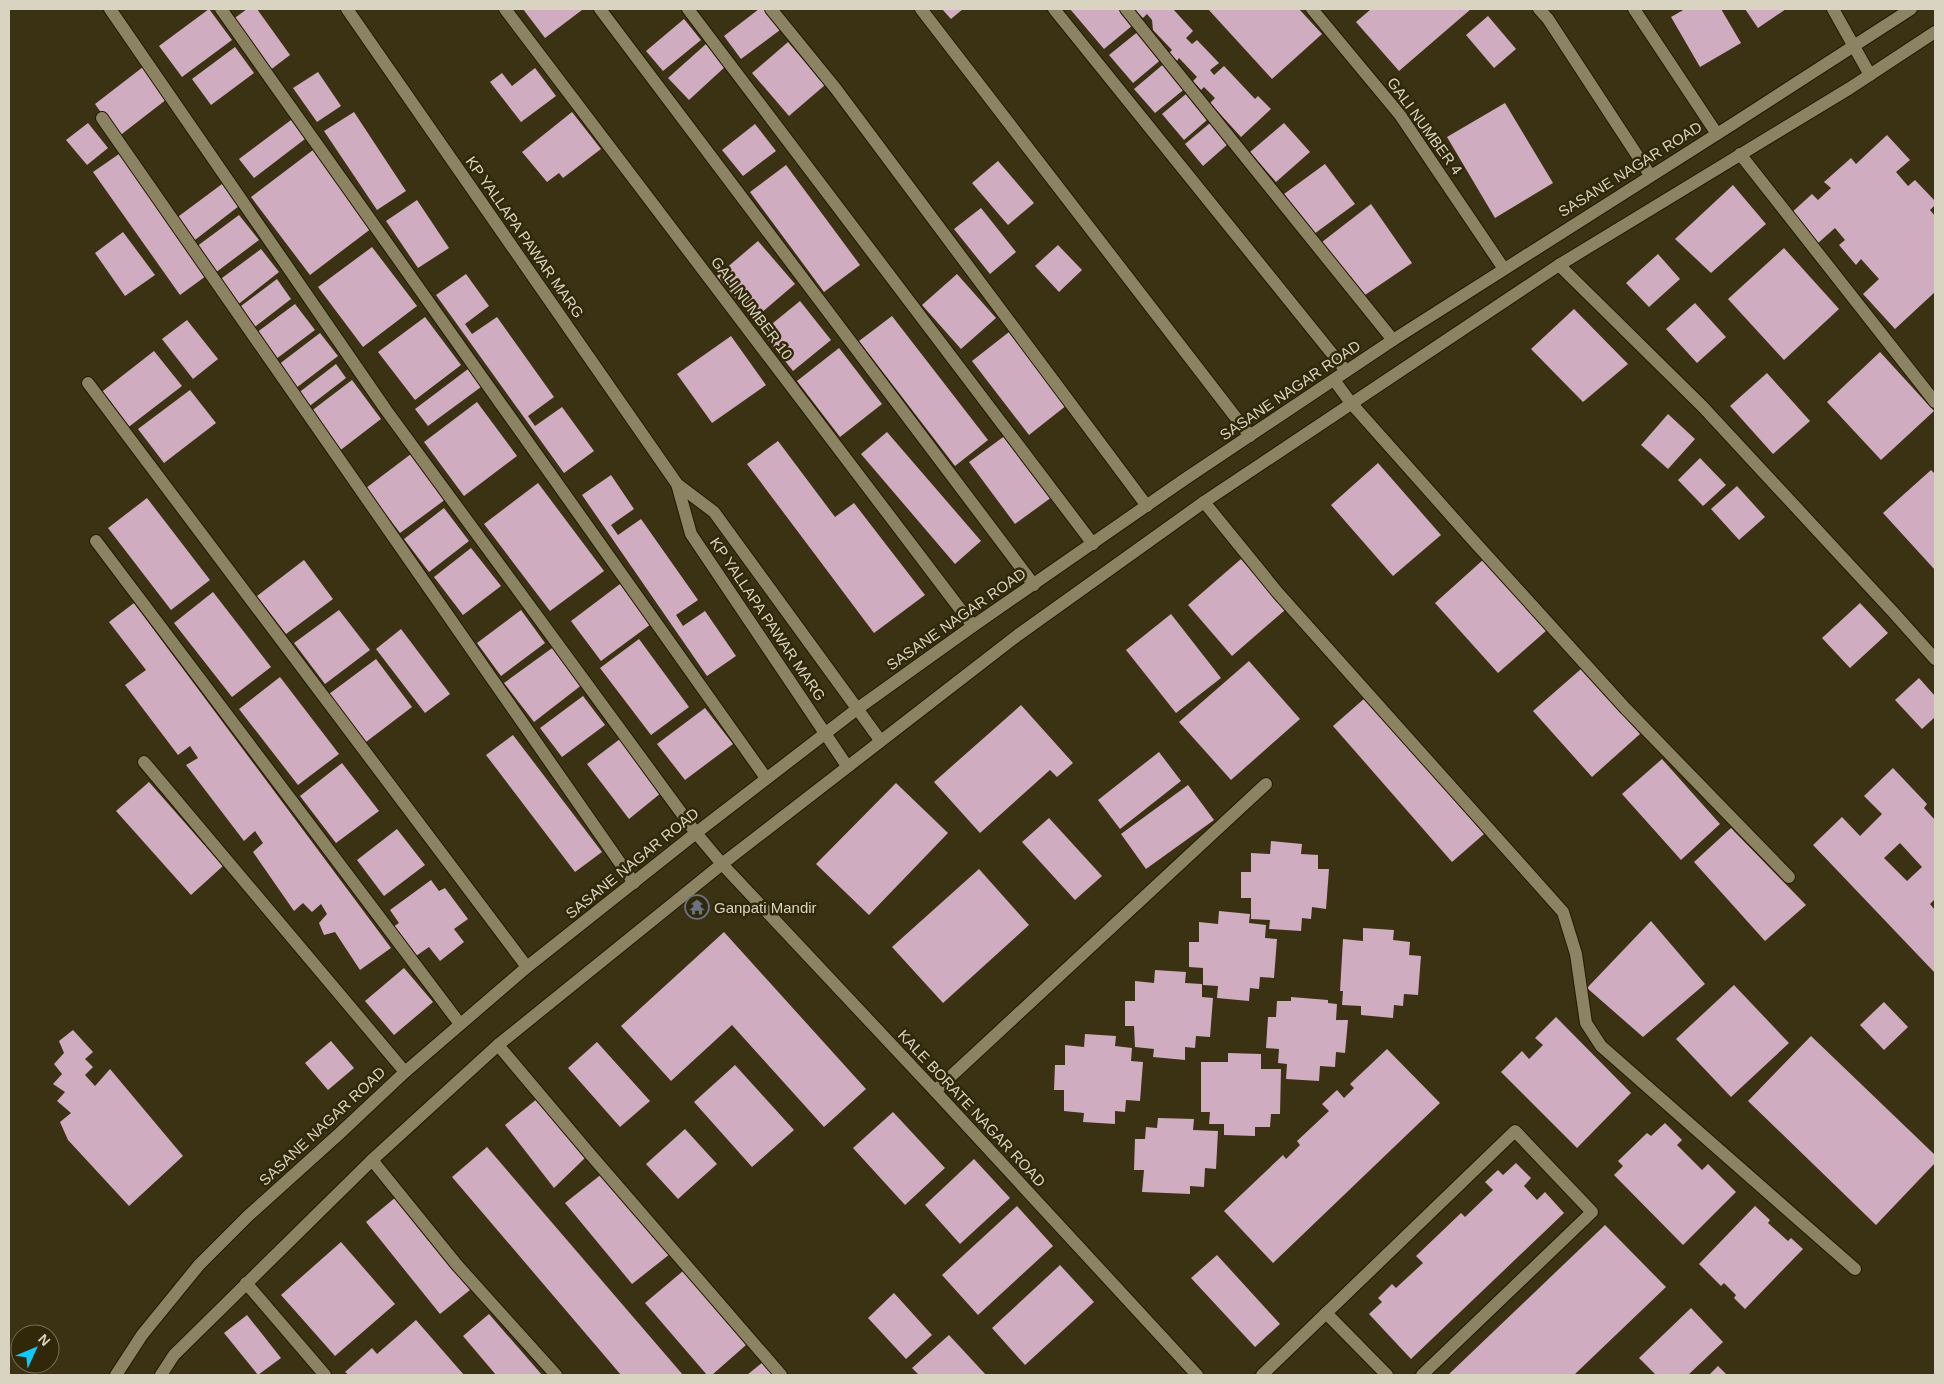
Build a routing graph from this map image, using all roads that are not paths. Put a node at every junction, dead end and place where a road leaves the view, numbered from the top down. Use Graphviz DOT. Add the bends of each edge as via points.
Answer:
graph roads {
  1 [pos="110,9"];
  2 [pos="221,9"];
  3 [pos="347,9"];
  4 [pos="505,9"];
  5 [pos="600,9"];
  6 [pos="688,9"];
  7 [pos="772,9"];
  8 [pos="921,9"];
  9 [pos="1054,9"];
  10 [pos="1126,9"];
  11 [pos="1312,9"];
  12 [pos="1539,9"];
  13 [pos="1634,9"];
  14 [pos="1833,9"];
  15 [pos="1911,9"];
  16 [pos="1935,32"];
  17 [pos="1854,46"];
  18 [pos="1870,75"];
  19 [pos="102,118"];
  20 [pos="1717,134"];
  21 [pos="1740,154"];
  22 [pos="1650,176"];
  23 [pos="1559,265"];
  24 [pos="1504,269"];
  25 [pos="1393,340"];
  26 [pos="1346,371"];
  27 [pos="1334,380"];
  28 [pos="88,384"];
  29 [pos="1935,402"];
  30 [pos="1351,403"];
  31 [pos="1250,436"];
  32 [pos="677,484"];
  33 [pos="1204,502"];
  34 [pos="1147,506"];
  35 [pos="96,541"];
  36 [pos="1093,544"];
  37 [pos="1034,585"];
  38 [pos="973,626"];
  39 [pos="1935,660"];
  40 [pos="857,709"];
  41 [pos="826,733"];
  42 [pos="880,740"];
  43 [pos="144,762"];
  44 [pos="848,766"];
  45 [pos="766,778"];
  46 [pos="1266,784"];
  47 [pos="696,833"];
  48 [pos="722,864"];
  49 [pos="1789,877"];
  50 [pos="634,883"];
  51 [pos="527,968"];
  52 [pos="460,1024"];
  53 [pos="498,1045"];
  54 [pos="405,1072"];
  55 [pos="935,1091"];
  56 [pos="372,1160"];
  57 [pos="1855,1269"];
  58 [pos="246,1282"];
  59 [pos="1326,1313"];
  60 [pos="116,1375"];
  61 [pos="161,1375"];
  62 [pos="325,1375"];
  63 [pos="556,1375"];
  64 [pos="781,1375"];
  65 [pos="1197,1375"];
  66 [pos="1262,1375"];
  67 [pos="1387,1375"];
  68 [pos="1422,1375"];
  1 -- 47 [label="street, KALE BORATE NAGAR ROAD" via="386,410"];
  2 -- 45 [label="street"];
  3 -- 32 [label="street, KP YALLAPA PAWAR MARG"];
  4 -- 38 [label="street, GALI NUMBER 10"];
  5 -- 37 [label="street"];
  6 -- 36 [label="street"];
  7 -- 34 [label="street" via="836,89"];
  8 -- 31 [label="street"];
  9 -- 26 [label="street"];
  10 -- 25 [label="street"];
  11 -- 24 [label="street, GALI NUMBER 4" via="1400,115"];
  12 -- 22 [label="street"];
  13 -- 20 [label="street"];
  14 -- 17 [label="street"];
  15 -- 17 [label="street, SASANE NAGAR ROAD"];
  16 -- 18 [label="street"];
  17 -- 18 [label="street"];
  17 -- 20 [label="street, SASANE NAGAR ROAD"];
  18 -- 21 [label="street"];
  19 -- 50 [label="street"];
  20 -- 22 [label="street, SASANE NAGAR ROAD"];
  21 -- 23 [label="street"];
  21 -- 29 [label="street"];
  22 -- 24 [label="street, SASANE NAGAR ROAD"];
  23 -- 30 [label="street"];
  23 -- 39 [label="street" via="1703,407"];
  24 -- 25 [label="street, SASANE NAGAR ROAD"];
  25 -- 26 [label="street, SASANE NAGAR ROAD"];
  26 -- 27 [label="street, SASANE NAGAR ROAD"];
  27 -- 30 [label="street"];
  27 -- 31 [label="street, SASANE NAGAR ROAD"];
  28 -- 51 [label="street"];
  30 -- 33 [label="street"];
  30 -- 49 [label="street" via="1626,709"];
  31 -- 34 [label="street, SASANE NAGAR ROAD"];
  32 -- 40 [label="street, KP YALLAPA PAWAR MARG" via="714,512"];
  32 -- 41 [label="street, KP YALLAPA PAWAR MARG" via="691,534"];
  33 -- 42 [label="street" via="1018,635"];
  33 -- 57 [label="street" via="1278,593 1563,912 1576,954 1586,1023 1601,1046"];
  34 -- 36 [label="street, SASANE NAGAR ROAD"];
  35 -- 52 [label="street"];
  36 -- 37 [label="street, SASANE NAGAR ROAD"];
  37 -- 38 [label="street, SASANE NAGAR ROAD"];
  38 -- 40 [label="street, SASANE NAGAR ROAD"];
  40 -- 41 [label="street, SASANE NAGAR ROAD"];
  40 -- 42 [label="street, KP YALLAPA PAWAR MARG"];
  41 -- 44 [label="street, KP YALLAPA PAWAR MARG"];
  41 -- 45 [label="street, SASANE NAGAR ROAD"];
  42 -- 44 [label="street"];
  43 -- 54 [label="street"];
  44 -- 48 [label="street"];
  45 -- 47 [label="street, SASANE NAGAR ROAD"];
  46 -- 55 [label="street"];
  47 -- 48 [label="street, KALE BORATE NAGAR ROAD"];
  47 -- 50 [label="street, SASANE NAGAR ROAD"];
  48 -- 53 [label="street"];
  48 -- 55 [label="street, KALE BORATE NAGAR ROAD"];
  50 -- 51 [label="street, SASANE NAGAR ROAD"];
  51 -- 52 [label="street, SASANE NAGAR ROAD"];
  52 -- 54 [label="street, SASANE NAGAR ROAD"];
  53 -- 56 [label="street"];
  53 -- 64 [label="street"];
  54 -- 60 [label="street, SASANE NAGAR ROAD" via="199,1265 142,1335"];
  55 -- 65 [label="street, KALE BORATE NAGAR ROAD"];
  56 -- 58 [label="street"];
  56 -- 63 [label="street" via="457,1265"];
  58 -- 61 [label="street" via="174,1355"];
  58 -- 62 [label="street"];
  59 -- 66 [label="street"];
  59 -- 67 [label="street"];
  59 -- 68 [label="street" via="1515,1131 1592,1212"];
}
